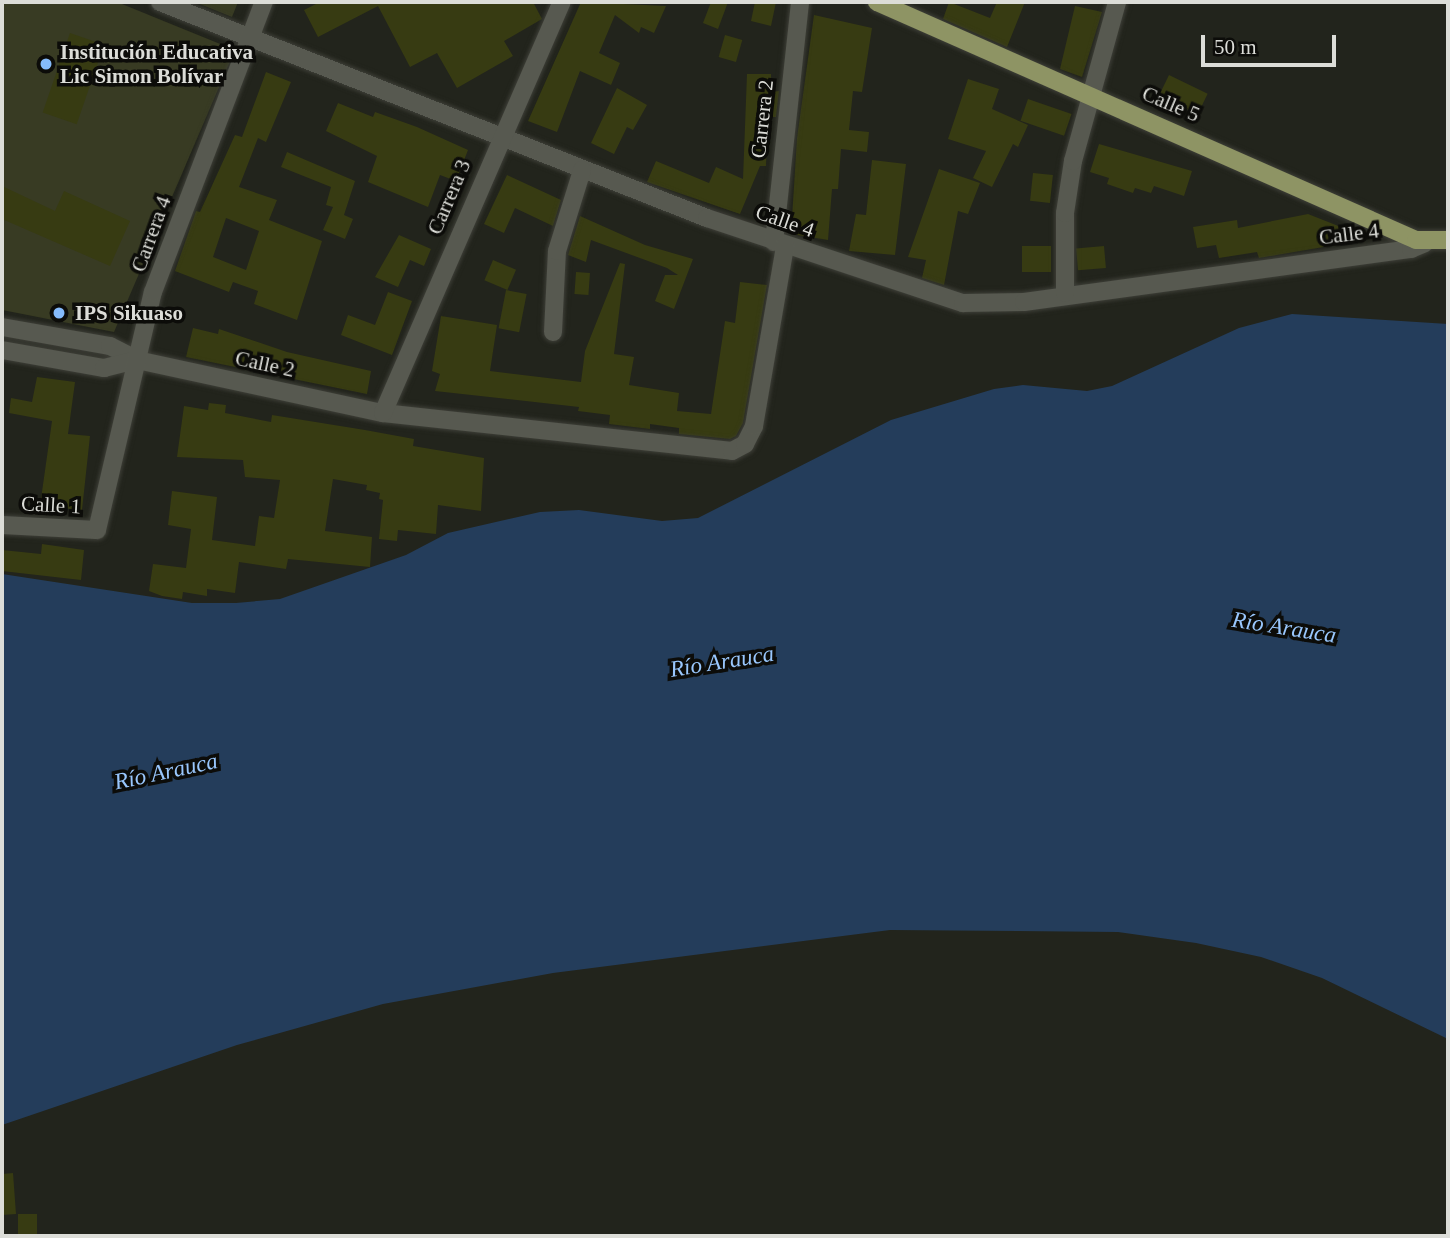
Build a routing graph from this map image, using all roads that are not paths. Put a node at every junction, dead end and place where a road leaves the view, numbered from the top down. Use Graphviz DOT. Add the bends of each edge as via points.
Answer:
graph roads {
  1 [pos="160,2"];
  2 [pos="264,2"];
  3 [pos="562,2"];
  4 [pos="800,2"];
  5 [pos="877,2"];
  6 [pos="1117,2"];
  7 [pos="248,38"];
  8 [pos="1094,96"];
  9 [pos="501,135"];
  10 [pos="582,170"];
  11 [pos="1448,240"];
  12 [pos="1425,243"];
  13 [pos="780,244"];
  14 [pos="1065,293"];
  15 [pos="2,327"];
  16 [pos="553,332"];
  17 [pos="2,350"];
  18 [pos="137,360"];
  19 [pos="383,413"];
  20 [pos="2,525"];
  21 [pos="97,530"];
  1 -- 7 [label="street, Calle 4"];
  2 -- 7 [label="street, Carrera 4"];
  3 -- 9 [label="street, Carrera 3"];
  4 -- 13 [label="street, Carrera 2" via="791,53"];
  5 -- 8 [label="main road, Calle 5"];
  6 -- 8 [label="street"];
  7 -- 9 [label="street, Calle 4"];
  7 -- 18 [label="street, Carrera 4" via="153,292"];
  8 -- 12 [label="main road, Calle 5"];
  8 -- 14 [label="street" via="1073,161 1065,213"];
  9 -- 10 [label="street, Calle 4"];
  9 -- 19 [label="street, Carrera 3"];
  10 -- 13 [label="street, Calle 4"];
  10 -- 16 [label="street" via="557,251"];
  11 -- 12 [label="main road"];
  12 -- 14 [label="street, Calle 4" via="1411,249"];
  13 -- 14 [label="street, Calle 4" via="963,303 1024,302"];
  13 -- 19 [label="street, Carrera 2" via="754,426 744,444 732,451"];
  15 -- 18 [label="street, Calle 2" via="110,346"];
  17 -- 18 [label="street, Calle 2" via="104,368"];
  18 -- 19 [label="street, Calle 2"];
  18 -- 21 [label="street, Carrera 4"];
  20 -- 21 [label="street, Calle 1"];
}
